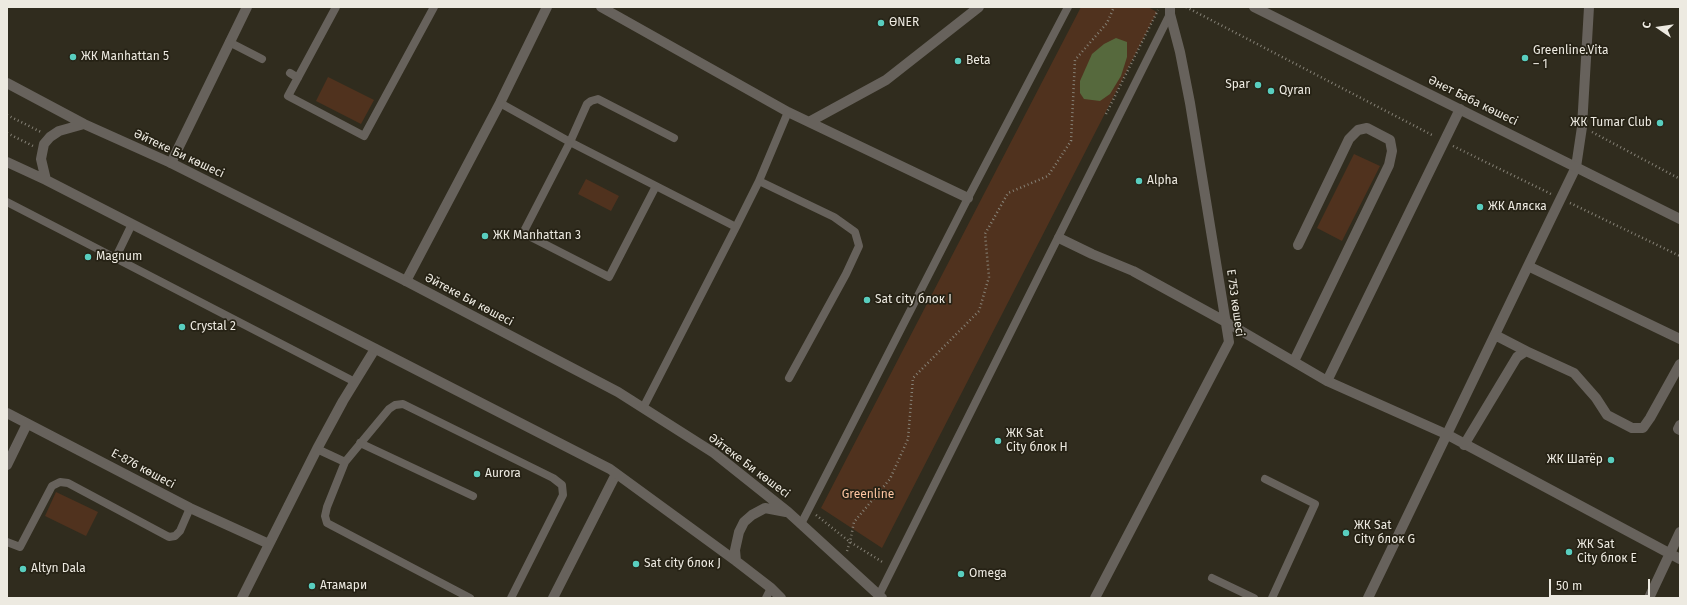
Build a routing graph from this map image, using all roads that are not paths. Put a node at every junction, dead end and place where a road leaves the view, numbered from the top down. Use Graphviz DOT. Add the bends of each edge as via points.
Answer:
graph roads {
  1 [pos="247,7"];
  2 [pos="336,7"];
  3 [pos="434,7"];
  4 [pos="547,7"];
  5 [pos="601,7"];
  6 [pos="979,7"];
  7 [pos="1068,7"];
  8 [pos="1254,7"];
  9 [pos="1589,7"];
  10 [pos="1170,10"];
  11 [pos="229,42"];
  12 [pos="262,59"];
  13 [pos="290,73"];
  14 [pos="298,78"];
  15 [pos="7,83"];
  16 [pos="500,103"];
  17 [pos="1460,109"];
  18 [pos="788,112"];
  19 [pos="808,122"];
  20 [pos="84,124"];
  21 [pos="674,138"];
  22 [pos="570,142"];
  23 [pos="7,162"];
  24 [pos="171,163"];
  25 [pos="1576,167"];
  26 [pos="46,180"];
  27 [pos="759,181"];
  28 [pos="656,186"];
  29 [pos="968,198"];
  30 [pos="7,202"];
  31 [pos="1680,219"];
  32 [pos="132,224"];
  33 [pos="736,228"];
  34 [pos="1059,238"];
  35 [pos="1298,245"];
  36 [pos="115,259"];
  37 [pos="1528,266"];
  38 [pos="406,282"];
  39 [pos="1226,322"];
  40 [pos="1495,335"];
  41 [pos="1680,339"];
  42 [pos="375,349"];
  43 [pos="1526,351"];
  44 [pos="1294,361"];
  45 [pos="1680,364"];
  46 [pos="789,378"];
  47 [pos="1327,381"];
  48 [pos="355,382"];
  49 [pos="643,408"];
  50 [pos="7,413"];
  51 [pos="28,424"];
  52 [pos="1680,425"];
  53 [pos="1680,430"];
  54 [pos="1448,435"];
  55 [pos="360,443"];
  56 [pos="1464,445"];
  57 [pos="317,449"];
  58 [pos="345,462"];
  59 [pos="7,465"];
  60 [pos="616,474"];
  61 [pos="1264,479"];
  62 [pos="473,496"];
  63 [pos="190,508"];
  64 [pos="788,512"];
  65 [pos="801,524"];
  66 [pos="1680,532"];
  67 [pos="7,542"];
  68 [pos="269,544"];
  69 [pos="1670,554"];
  70 [pos="1680,559"];
  71 [pos="736,561"];
  72 [pos="1212,578"];
  73 [pos="771,588"];
  74 [pos="881,597"];
  75 [pos="242,598"];
  76 [pos="470,598"];
  77 [pos="511,598"];
  78 [pos="553,598"];
  79 [pos="766,598"];
  80 [pos="780,598"];
  81 [pos="1095,598"];
  82 [pos="1254,598"];
  83 [pos="1272,598"];
  84 [pos="1368,598"];
  85 [pos="1649,598"];
  1 -- 11 [label="street"];
  2 -- 14 [label="lane"];
  3 -- 14 [label="lane" via="364,136 288,96"];
  4 -- 16 [label="street"];
  5 -- 18 [label="street"];
  6 -- 19 [label="street" via="886,80"];
  7 -- 29 [label="lane"];
  8 -- 17 [label="street, Әнет Баба көшесі"];
  9 -- 25 [label="street" via="1582,127"];
  10 -- 34 [label="lane"];
  10 -- 39 [label="street, Е 753 көшесі" via="1190,103"];
  11 -- 12 [label="lane"];
  11 -- 24 [label="street"];
  13 -- 14 [label="lane"];
  15 -- 20 [label="street, Әйтеке Би көшесі"];
  16 -- 22 [label="lane"];
  16 -- 38 [label="street"];
  17 -- 25 [label="street, Әнет Баба көшесі"];
  17 -- 47 [label="street"];
  18 -- 19 [label="street"];
  18 -- 27 [label="lane"];
  19 -- 29 [label="street"];
  20 -- 24 [label="street, Әйтеке Би көшесі"];
  20 -- 26 [label="street" via="59,131 44,144 41,158"];
  21 -- 22 [label="lane" via="598,99 587,104"];
  22 -- 28 [label="lane"];
  22 -- 28 [label="lane" via="523,233 609,277"];
  23 -- 26 [label="street"];
  24 -- 38 [label="street, Әйтеке Би көшесі"];
  25 -- 31 [label="street, Әнет Баба көшесі"];
  25 -- 37 [label="street"];
  26 -- 32 [label="street"];
  27 -- 33 [label="lane"];
  27 -- 46 [label="lane" via="834,217 855,232 859,246"];
  28 -- 33 [label="lane"];
  29 -- 65 [label="lane"];
  30 -- 36 [label="lane"];
  32 -- 36 [label="lane"];
  32 -- 42 [label="street"];
  33 -- 49 [label="lane"];
  34 -- 39 [label="street" via="1132,271"];
  34 -- 74 [label="lane"];
  35 -- 44 [label="street" via="1349,139 1358,130 1367,128 1390,140 1392,151 1389,165"];
  36 -- 48 [label="lane"];
  37 -- 40 [label="street"];
  37 -- 41 [label="street"];
  38 -- 49 [label="street, Әйтеке Би көшесі" via="618,392"];
  39 -- 44 [label="street"];
  39 -- 81 [label="street, Е 753 көшесі" via="1228,342"];
  40 -- 43 [label="street"];
  40 -- 54 [label="street"];
  42 -- 48 [label="street"];
  42 -- 60 [label="street"];
  43 -- 45 [label="street" via="1574,373 1607,415 1632,428 1643,428"];
  43 -- 56 [label="street" via="1517,357"];
  44 -- 47 [label="street"];
  47 -- 54 [label="street"];
  48 -- 57 [label="street"];
  49 -- 64 [label="street, Әйтеке Би көшесі" via="714,453"];
  50 -- 51 [label="street, Е-876 көшесі"];
  51 -- 59 [label="street"];
  51 -- 63 [label="street, Е-876 көшесі"];
  52 -- 53 [label="street"];
  54 -- 56 [label="street"];
  54 -- 84 [label="street"];
  55 -- 58 [label="lane"];
  55 -- 62 [label="lane"];
  55 -- 77 [label="lane" via="389,409 403,404 553,478 562,485 563,495"];
  56 -- 69 [label="street"];
  57 -- 58 [label="lane"];
  57 -- 68 [label="street"];
  58 -- 76 [label="lane" via="326,507 327,523"];
  60 -- 71 [label="street"];
  60 -- 78 [label="street"];
  61 -- 83 [label="lane" via="1315,504"];
  63 -- 67 [label="lane" via="180,531 169,537 68,483 60,482 52,486 20,547"];
  63 -- 68 [label="street, Е-876 көшесі"];
  64 -- 65 [label="street, Әйтеке Би көшесі"];
  64 -- 71 [label="street" via="765,508 744,522 735,550"];
  65 -- 74 [label="street, Әйтеке Би көшесі"];
  66 -- 69 [label="street"];
  68 -- 75 [label="street"];
  69 -- 70 [label="street"];
  69 -- 85 [label="street"];
  71 -- 73 [label="street"];
  72 -- 82 [label="lane"];
  73 -- 79 [label="lane"];
  73 -- 80 [label="street"];
}
